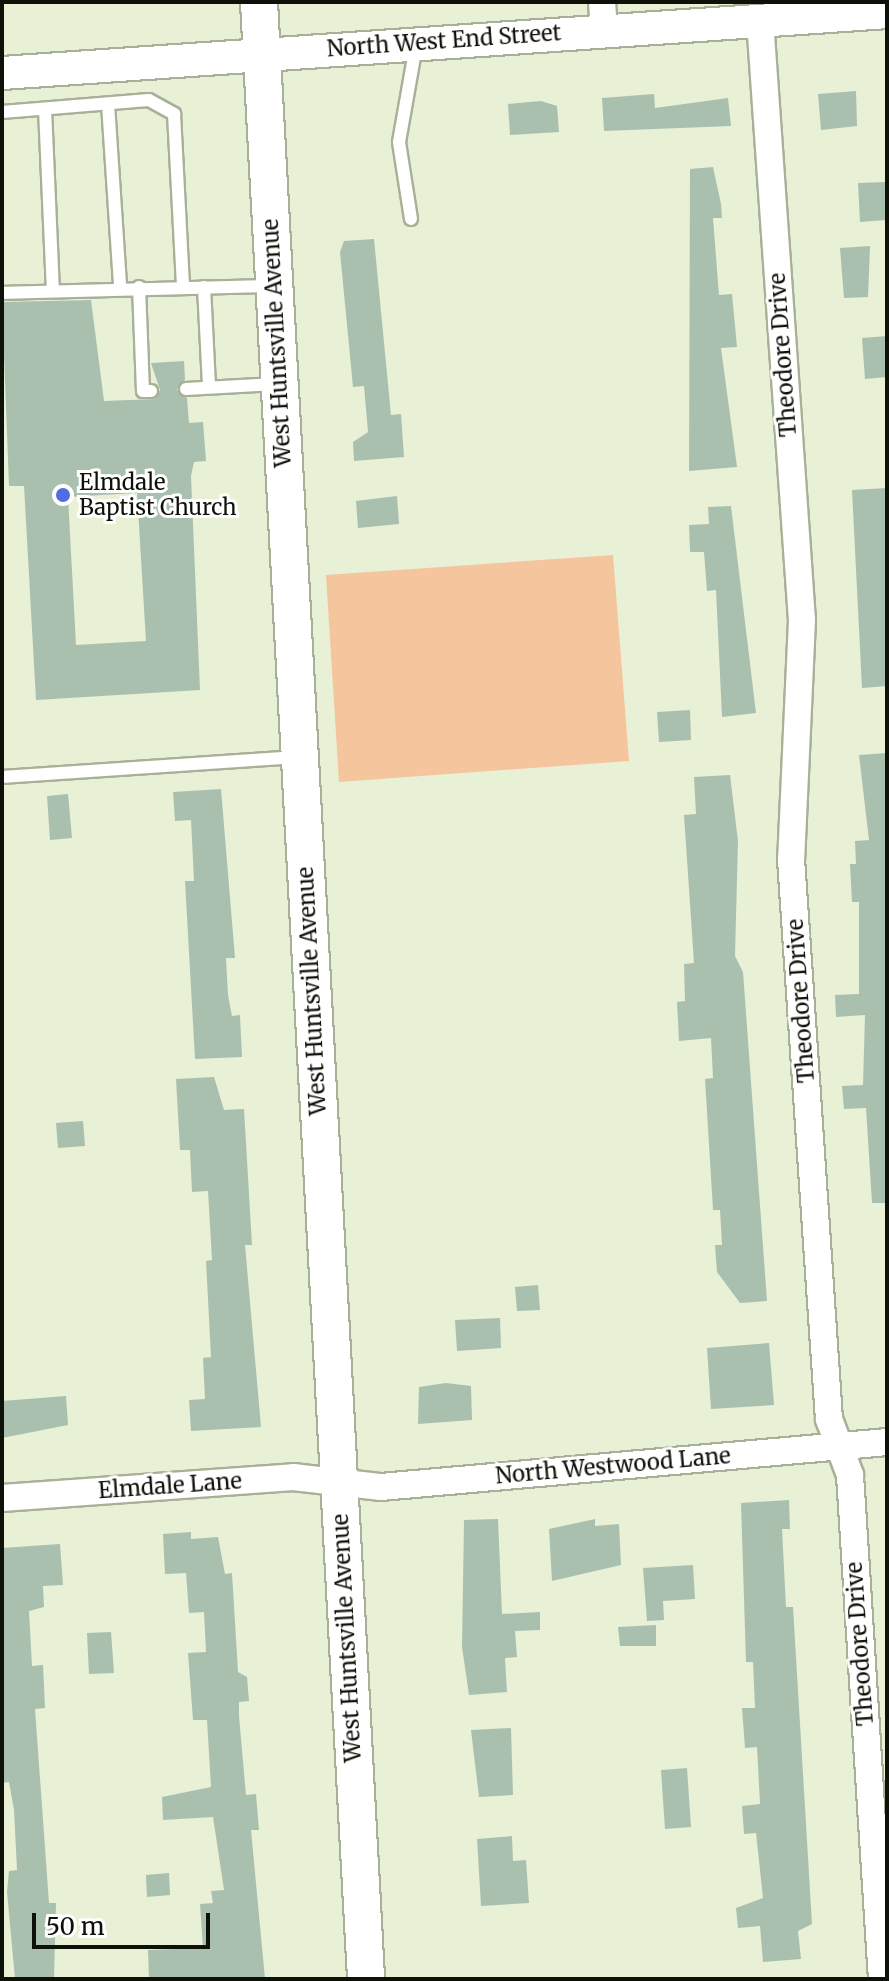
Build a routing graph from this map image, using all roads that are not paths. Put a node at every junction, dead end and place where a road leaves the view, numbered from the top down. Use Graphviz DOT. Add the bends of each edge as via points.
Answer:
graph roads {
  1 [pos="259,2"];
  2 [pos="887,12"];
  3 [pos="603,16"];
  4 [pos="760,20"];
  5 [pos="417,43"];
  6 [pos="261,54"];
  7 [pos="2,73"];
  8 [pos="108,104"];
  9 [pos="45,109"];
  10 [pos="2,112"];
  11 [pos="411,219"];
  12 [pos="183,286"];
  13 [pos="274,286"];
  14 [pos="120,287"];
  15 [pos="139,287"];
  16 [pos="204,287"];
  17 [pos="53,290"];
  18 [pos="2,293"];
  19 [pos="279,384"];
  20 [pos="209,387"];
  21 [pos="186,389"];
  22 [pos="147,391"];
  23 [pos="299,757"];
  24 [pos="2,777"];
  25 [pos="887,1442"];
  26 [pos="838,1446"];
  27 [pos="339,1482"];
  28 [pos="2,1498"];
  29 [pos="366,1979"];
  30 [pos="882,1979"];
  1 -- 6 [label="main road, West Huntsville Avenue"];
  2 -- 4 [label="street, North West End Street"];
  3 -- 4 [label="street, North West End Street"];
  3 -- 5 [label="street, North West End Street"];
  4 -- 26 [label="street, Theodore Drive" via="802,620 791,859 829,1419"];
  5 -- 6 [label="street, North West End Street"];
  5 -- 11 [label="lane" via="399,142"];
  6 -- 7 [label="street, North West End Street"];
  6 -- 13 [label="main road, West Huntsville Avenue"];
  8 -- 9 [label="lane"];
  8 -- 12 [label="lane" via="149,100 174,114"];
  8 -- 14 [label="lane"];
  9 -- 10 [label="lane"];
  9 -- 17 [label="lane"];
  12 -- 15 [label="lane"];
  12 -- 16 [label="lane"];
  13 -- 16 [label="lane"];
  13 -- 19 [label="main road, West Huntsville Avenue"];
  14 -- 15 [label="lane"];
  14 -- 17 [label="lane"];
  15 -- 22 [label="lane"];
  16 -- 20 [label="lane"];
  17 -- 18 [label="lane"];
  19 -- 20 [label="lane"];
  19 -- 23 [label="main road, West Huntsville Avenue"];
  20 -- 21 [label="lane"];
  23 -- 24 [label="lane"];
  23 -- 27 [label="main road, West Huntsville Avenue"];
  25 -- 26 [label="street, North Westwood Lane"];
  26 -- 27 [label="street, North Westwood Lane" via="381,1487"];
  26 -- 30 [label="street, Theodore Drive" via="850,1475"];
  27 -- 28 [label="street, Elmdale Lane" via="293,1477"];
  27 -- 29 [label="main road, West Huntsville Avenue"];
}
